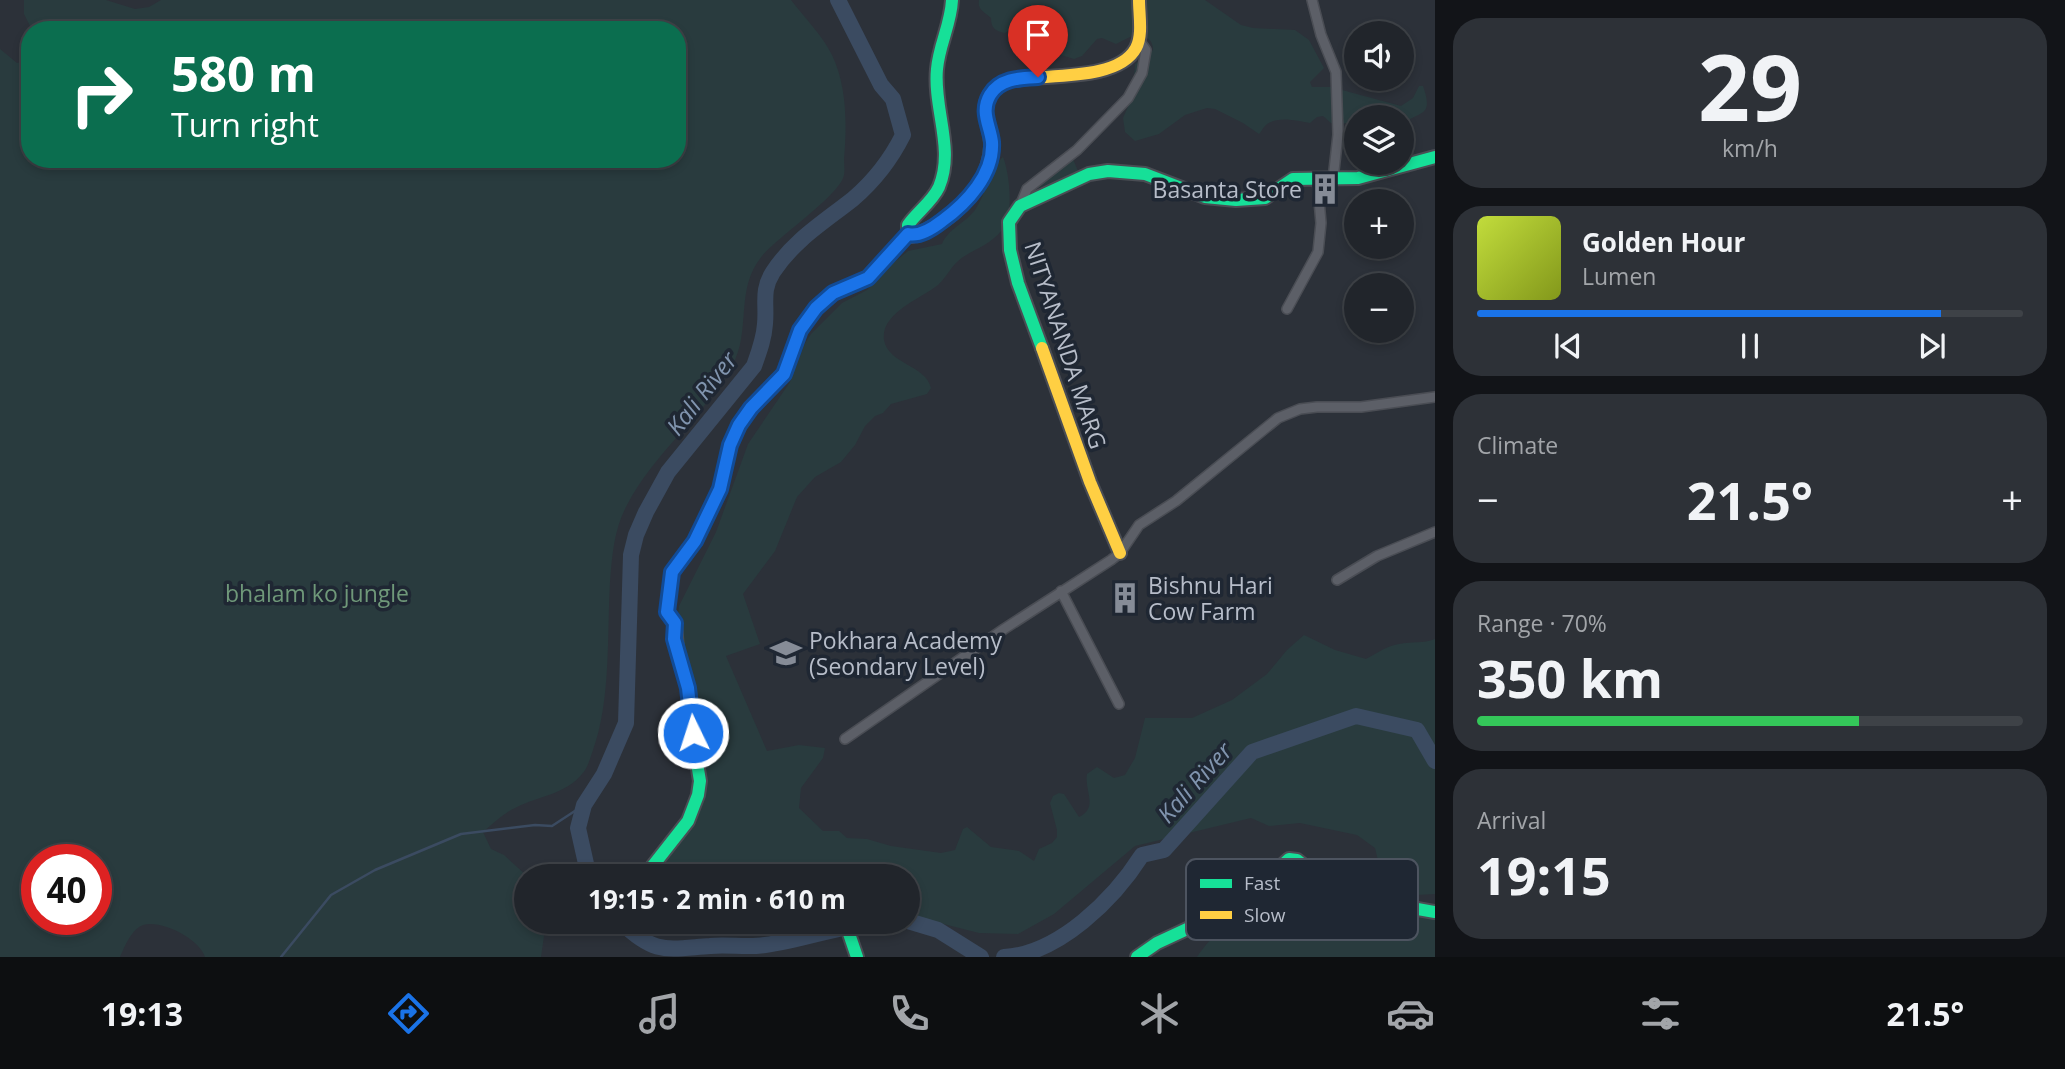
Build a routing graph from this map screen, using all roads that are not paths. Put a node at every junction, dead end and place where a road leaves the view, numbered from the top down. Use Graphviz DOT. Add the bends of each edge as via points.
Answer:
graph roads {
  1 [pos="952,0"];
  2 [pos="1139,0"];
  3 [pos="1312,0"];
  4 [pos="1137,44"];
  5 [pos="1435,157"];
  6 [pos="1317,178"];
  7 [pos="1333,179"];
  8 [pos="1020,206"];
  9 [pos="908,234"];
  10 [pos="1287,309"];
  11 [pos="1435,397"];
  12 [pos="1435,532"];
  13 [pos="1120,552"];
  14 [pos="1336,580"];
  15 [pos="1061,591"];
  16 [pos="1119,704"];
  17 [pos="845,738"];
  18 [pos="656,864"];
  19 [pos="1186,930"];
  20 [pos="848,934"];
  21 [pos="855,955"];
  22 [pos="1137,957"];
  1 -- 9 [label="street" via="935,88 944,171 938,190 911,221"];
  2 -- 4 [label="street"];
  3 -- 7 [label="street" via="1336,72 1338,135"];
  4 -- 8 [label="street" via="1145,46 1145,53 1137,85 1128,99 1077,150 1027,189"];
  4 -- 9 [label="street" via="1129,58 1115,66 1013,80 995,88 985,108 992,142 983,178 947,217 925,231"];
  5 -- 7 [label="street" via="1358,178"];
  6 -- 7 [label="street"];
  6 -- 8 [label="street" via="1293,179 1265,198 1236,200 1205,197 1146,174 1108,171 1089,174"];
  6 -- 10 [label="street" via="1318,252"];
  8 -- 13 [label="street, NITYANANDA MARG" via="1008,221 1007,233 1021,288 1081,460"];
  9 -- 18 [label="street" via="877,271 833,293 807,318 784,374 739,425 720,489 695,541 672,572 667,612 675,623 676,650 688,688 700,782 687,824"];
  11 -- 13 [label="street" via="1361,408 1300,409 1278,418 1139,525"];
  12 -- 14 [label="street" via="1377,556"];
  13 -- 15 [label="street"];
  15 -- 16 [label="street"];
  15 -- 17 [label="street"];
  19 -- 22 [label="street"];
  20 -- 21 [label="street"];
}
